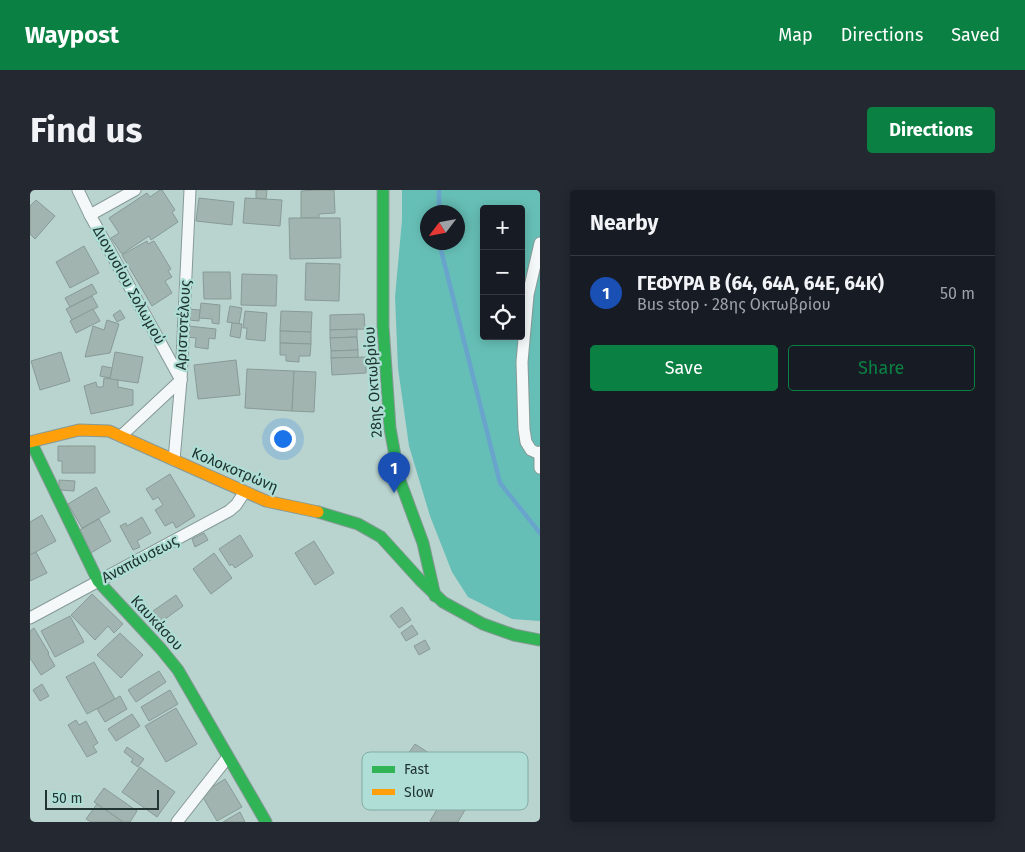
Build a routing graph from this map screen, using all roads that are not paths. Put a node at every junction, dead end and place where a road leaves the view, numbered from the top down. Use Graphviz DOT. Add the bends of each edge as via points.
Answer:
graph roads {
  1 [pos="78,190"];
  2 [pos="135,190"];
  3 [pos="190,190"];
  4 [pos="383,190"];
  5 [pos="90,215"];
  6 [pos="540,243"];
  7 [pos="181,380"];
  8 [pos="121,436"];
  9 [pos="31,442"];
  10 [pos="540,453"];
  11 [pos="174,460"];
  12 [pos="540,468"];
  13 [pos="244,493"];
  14 [pos="98,581"];
  15 [pos="435,596"];
  16 [pos="30,618"];
  17 [pos="540,640"];
  18 [pos="228,757"];
  19 [pos="177,822"];
  20 [pos="266,822"];
  1 -- 5 [label="street, Διονυσίου Σολωμού"];
  2 -- 5 [label="street"];
  3 -- 7 [label="street, Αριστοτέλους"];
  4 -- 15 [label="street, 28ης Οκτωβρίου" via="386,389 395,463 425,549"];
  5 -- 7 [label="street, Διονυσίου Σολωμού"];
  6 -- 10 [label="street" via="528,296 522,362 526,442 531,450"];
  7 -- 8 [label="street"];
  7 -- 11 [label="street, Αριστοτέλους"];
  8 -- 9 [label="street, Κολοκοτρώνη" via="85,429"];
  8 -- 11 [label="street, Κολοκοτρώνη"];
  9 -- 14 [label="street, Καυκάσου"];
  10 -- 12 [label="street"];
  11 -- 13 [label="street, Κολοκοτρώνη"];
  13 -- 14 [label="street, Αναπάυσεως" via="229,511"];
  13 -- 15 [label="street, Κολοκοτρώνη" via="364,527 392,547"];
  14 -- 16 [label="street, Αναπάυσεως"];
  14 -- 18 [label="street, Καυκάσου" via="171,661"];
  15 -- 17 [label="street, Κολοκοτρώνη" via="483,624"];
  18 -- 19 [label="street"];
  18 -- 20 [label="street, Καυκάσου"];
}
